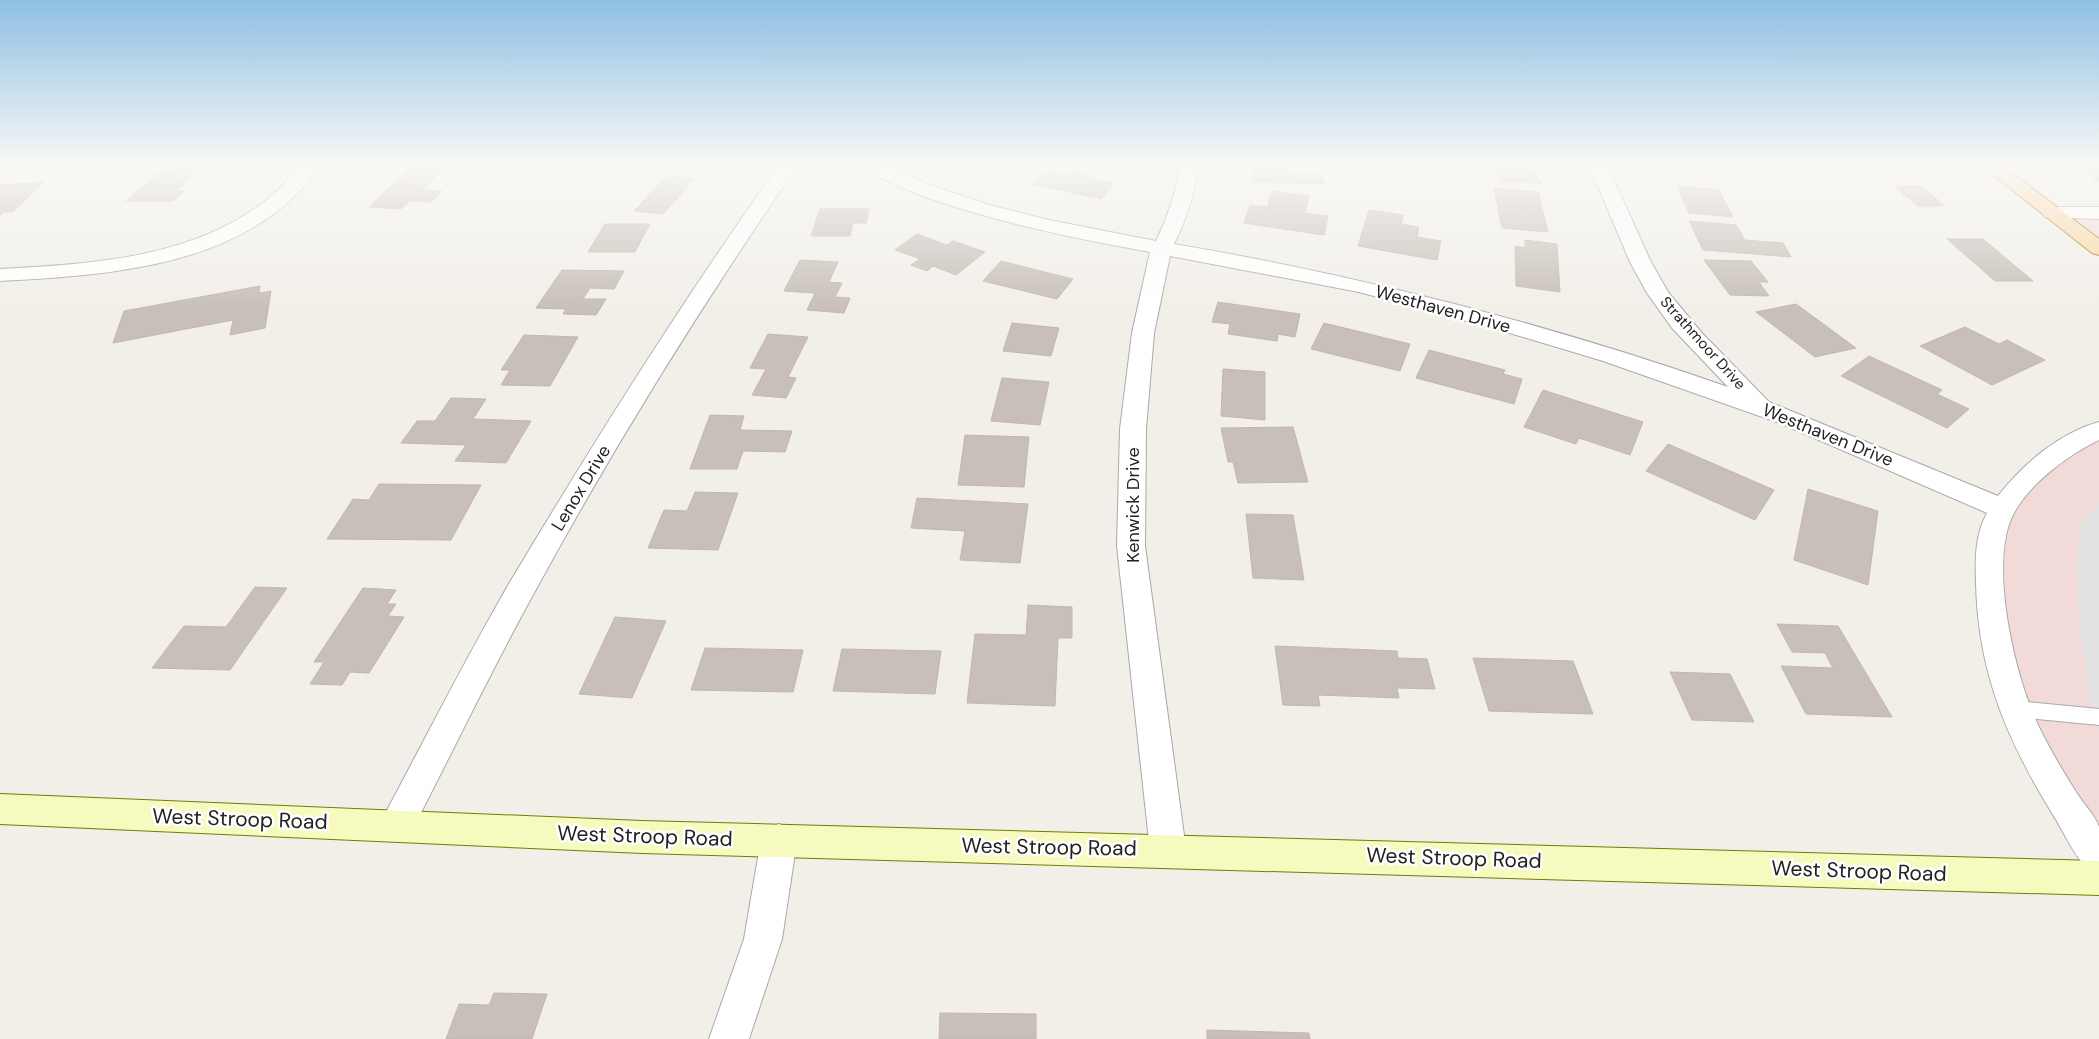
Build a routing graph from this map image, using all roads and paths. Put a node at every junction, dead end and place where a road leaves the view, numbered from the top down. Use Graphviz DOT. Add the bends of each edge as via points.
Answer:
graph roads {
  1 [pos="261,213"];
  2 [pos="755,213"];
  3 [pos="998,213"];
  4 [pos="1179,213"];
  5 [pos="1620,213"];
  6 [pos="2052,213"];
  7 [pos="1162,248"];
  8 [pos="2099,249"];
  9 [pos="0,275"];
  10 [pos="1762,408"];
  11 [pos="2099,430"];
  12 [pos="2003,509"];
  13 [pos="2015,710"];
  14 [pos="2099,717"];
  15 [pos="0,809"];
  16 [pos="397,825"];
  17 [pos="780,840"];
  18 [pos="1168,850"];
  19 [pos="2099,856"];
  20 [pos="2099,878"];
  21 [pos="729,1039"];
  1 -- 9 [label="street" via="235,228 170,254 83,270"];
  2 -- 16 [label="street, Lenox Drive" via="621,421 520,591"];
  3 -- 7 [label="street, Westhaven Drive" via="1052,228"];
  4 -- 7 [label="street, Kenwick Drive"];
  5 -- 10 [label="street, Strathmoor Drive" via="1659,294 1688,330"];
  6 -- 8 [label="main road"];
  7 -- 10 [label="street, Westhaven Drive" via="1355,285 1434,305 1587,349"];
  7 -- 18 [label="street, Kenwick Drive" via="1143,333 1133,430 1131,546"];
  10 -- 12 [label="street, Westhaven Drive"];
  11 -- 12 [label="street" via="2069,444 2032,472"];
  12 -- 13 [label="street" via="1997,519 1990,549 1989,602 1999,663"];
  13 -- 14 [label="lane"];
  13 -- 19 [label="street" via="2056,794"];
  15 -- 16 [label="main road, West Stroop Road"];
  16 -- 17 [label="main road, West Stroop Road"];
  17 -- 18 [label="main road, West Stroop Road"];
  17 -- 21 [label="street" via="763,939"];
  18 -- 20 [label="main road, West Stroop Road"];
}
